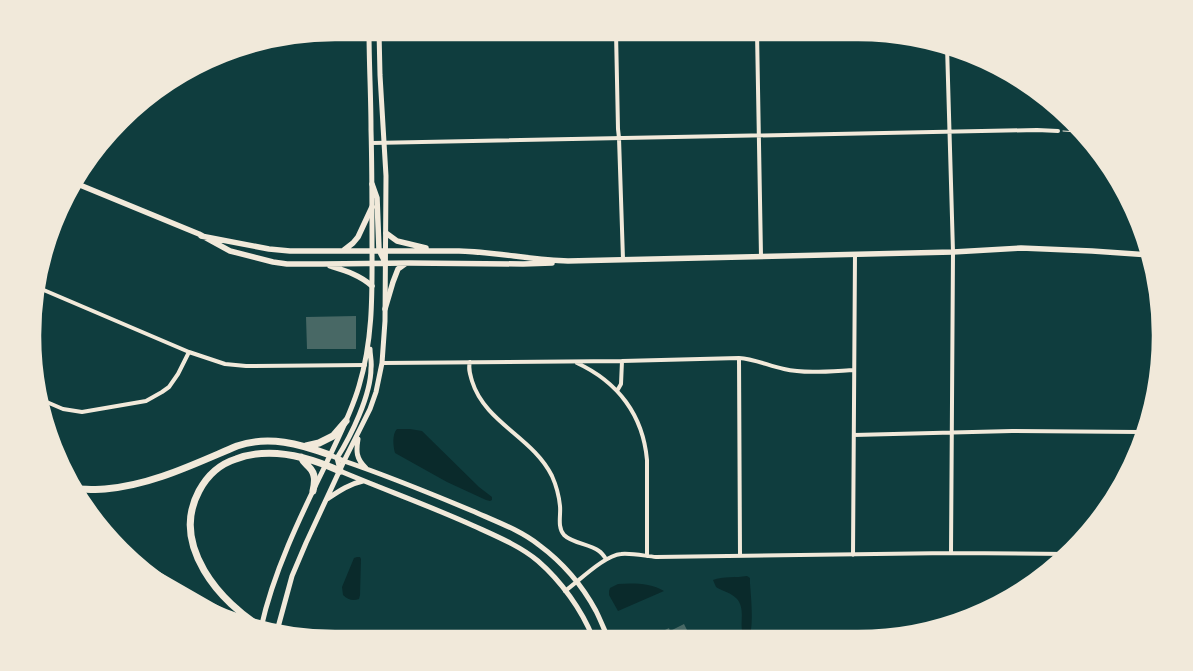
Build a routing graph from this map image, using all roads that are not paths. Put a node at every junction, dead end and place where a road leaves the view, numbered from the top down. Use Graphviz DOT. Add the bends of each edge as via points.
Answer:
graph roads {
  1 [pos="369,40"];
  2 [pos="379,40"];
  3 [pos="616,40"];
  4 [pos="757,40"];
  5 [pos="369,46"];
  6 [pos="379,46"];
  7 [pos="948,55"];
  8 [pos="1058,130"];
  9 [pos="950,132"];
  10 [pos="759,135"];
  11 [pos="619,138"];
  12 [pos="372,143"];
  13 [pos="384,143"];
  14 [pos="372,184"];
  15 [pos="81,186"];
  16 [pos="372,207"];
  17 [pos="386,233"];
  18 [pos="201,236"];
  19 [pos="258,247"];
  20 [pos="372,250"];
  21 [pos="379,250"];
  22 [pos="386,250"];
  23 [pos="343,251"];
  24 [pos="436,251"];
  25 [pos="953,252"];
  26 [pos="855,254"];
  27 [pos="1141,254"];
  28 [pos="761,256"];
  29 [pos="258,259"];
  30 [pos="622,259"];
  31 [pos="568,261"];
  32 [pos="409,263"];
  33 [pos="323,264"];
  34 [pos="371,264"];
  35 [pos="386,264"];
  36 [pos="372,286"];
  37 [pos="44,290"];
  38 [pos="386,309"];
  39 [pos="369,341"];
  40 [pos="188,352"];
  41 [pos="739,358"];
  42 [pos="573,361"];
  43 [pos="622,361"];
  44 [pos="470,362"];
  45 [pos="382,364"];
  46 [pos="365,365"];
  47 [pos="854,370"];
  48 [pos="618,391"];
  49 [pos="48,403"];
  50 [pos="346,420"];
  51 [pos="952,432"];
  52 [pos="1136,432"];
  53 [pos="359,433"];
  54 [pos="854,435"];
  55 [pos="306,446"];
  56 [pos="301,457"];
  57 [pos="333,457"];
  58 [pos="344,462"];
  59 [pos="326,464"];
  60 [pos="368,470"];
  61 [pos="340,471"];
  62 [pos="363,481"];
  63 [pos="84,489"];
  64 [pos="313,491"];
  65 [pos="326,499"];
  66 [pos="951,553"];
  67 [pos="1056,554"];
  68 [pos="740,555"];
  69 [pos="853,555"];
  70 [pos="647,556"];
  71 [pos="606,559"];
  72 [pos="577,582"];
  73 [pos="565,591"];
  74 [pos="244,616"];
  75 [pos="263,622"];
  76 [pos="279,625"];
  77 [pos="590,631"];
  78 [pos="605,631"];
  1 -- 5 [label="street"];
  2 -- 6 [label="street"];
  3 -- 11 [label="street"];
  4 -- 10 [label="street"];
  5 -- 6 [label="street"];
  5 -- 12 [label="street"];
  6 -- 13 [label="street"];
  7 -- 9 [label="street"];
  8 -- 9 [label="street"];
  9 -- 10 [label="street"];
  9 -- 25 [label="street"];
  10 -- 11 [label="street"];
  10 -- 28 [label="street"];
  11 -- 13 [label="street"];
  11 -- 30 [label="street"];
  12 -- 13 [label="street"];
  12 -- 14 [label="street"];
  13 -- 17 [label="street"];
  14 -- 16 [label="street"];
  14 -- 21 [label="main road" via="377,198"];
  15 -- 18 [label="main road"];
  16 -- 20 [label="street"];
  16 -- 23 [label="main road" via="358,237"];
  17 -- 22 [label="street"];
  17 -- 24 [label="main road" via="397,241"];
  18 -- 19 [label="main road"];
  18 -- 29 [label="main road" via="230,251"];
  19 -- 23 [label="main road"];
  19 -- 29 [label="main road"];
  20 -- 21 [label="main road"];
  20 -- 23 [label="main road"];
  20 -- 34 [label="street"];
  21 -- 22 [label="main road"];
  21 -- 35 [label="main road"];
  22 -- 24 [label="main road"];
  22 -- 35 [label="street"];
  24 -- 31 [label="main road" via="476,251"];
  25 -- 26 [label="main road"];
  25 -- 27 [label="main road" via="1046,248"];
  25 -- 51 [label="street"];
  26 -- 28 [label="main road"];
  26 -- 47 [label="street"];
  28 -- 30 [label="main road"];
  29 -- 33 [label="main road" via="287,264"];
  30 -- 31 [label="main road"];
  31 -- 32 [label="main road" via="543,264"];
  32 -- 35 [label="main road"];
  32 -- 38 [label="main road" via="398,269"];
  33 -- 34 [label="main road"];
  33 -- 36 [label="main road" via="357,275"];
  34 -- 35 [label="main road"];
  34 -- 36 [label="street"];
  35 -- 38 [label="street"];
  36 -- 39 [label="street"];
  37 -- 40 [label="street"];
  38 -- 45 [label="street"];
  39 -- 46 [label="street"];
  39 -- 57 [label="street" via="372,370 366,396 349,438"];
  40 -- 46 [label="street" via="225,364 246,366"];
  40 -- 49 [label="street" via="168,387 146,401 82,412"];
  41 -- 43 [label="street"];
  41 -- 47 [label="street" via="798,371"];
  41 -- 68 [label="street"];
  42 -- 43 [label="street"];
  42 -- 44 [label="street"];
  42 -- 48 [label="street"];
  43 -- 48 [label="street"];
  44 -- 45 [label="street"];
  44 -- 71 [label="street" via="468,367 474,385 489,411 548,468 558,492 560,529 566,536 600,551"];
  45 -- 53 [label="street" via="376,392"];
  46 -- 50 [label="street"];
  47 -- 54 [label="street"];
  48 -- 70 [label="street" via="634,414 646,446"];
  50 -- 55 [label="highway" via="333,436"];
  50 -- 57 [label="street"];
  51 -- 52 [label="street"];
  51 -- 54 [label="street"];
  51 -- 66 [label="street"];
  53 -- 58 [label="street"];
  53 -- 60 [label="street" via="356,451 361,464"];
  54 -- 69 [label="street"];
  55 -- 57 [label="highway"];
  55 -- 63 [label="highway" via="279,441 245,443 157,479 104,489"];
  56 -- 59 [label="highway"];
  56 -- 64 [label="highway" via="314,473"];
  56 -- 74 [label="highway" via="254,455 231,461 208,479 192,509 192,540 207,577"];
  57 -- 58 [label="street"];
  57 -- 59 [label="street"];
  57 -- 61 [label="street"];
  58 -- 60 [label="street"];
  58 -- 61 [label="street"];
  59 -- 61 [label="highway"];
  59 -- 64 [label="street"];
  60 -- 72 [label="street" via="520,532 549,553"];
  61 -- 62 [label="street"];
  61 -- 65 [label="street"];
  62 -- 65 [label="street" via="342,488"];
  62 -- 73 [label="street" via="513,545 538,561"];
  64 -- 75 [label="street" via="278,569"];
  65 -- 76 [label="street" via="292,576"];
  66 -- 67 [label="street"];
  66 -- 69 [label="street"];
  68 -- 69 [label="street"];
  68 -- 70 [label="street"];
  70 -- 71 [label="street" via="622,554"];
  71 -- 72 [label="street"];
  72 -- 73 [label="street"];
  72 -- 78 [label="street" via="596,610"];
  73 -- 77 [label="street"];
}
